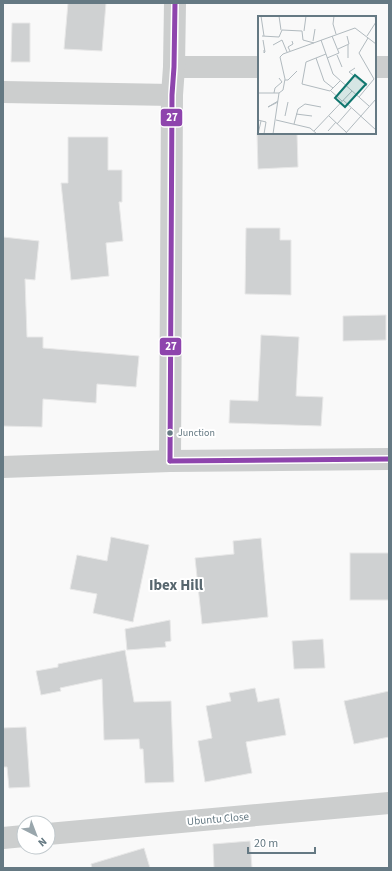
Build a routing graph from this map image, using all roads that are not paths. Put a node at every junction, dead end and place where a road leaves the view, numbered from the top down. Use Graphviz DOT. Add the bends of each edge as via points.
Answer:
graph roads {
  1 [pos="175,3"];
  2 [pos="258,67"];
  3 [pos="376,67"];
  4 [pos="389,67"];
  5 [pos="174,68"];
  6 [pos="3,92"];
  7 [pos="172,95"];
  8 [pos="389,459"];
  9 [pos="170,461"];
  10 [pos="3,467"];
  11 [pos="389,803"];
  12 [pos="56,833"];
  13 [pos="16,837"];
  14 [pos="3,838"];
  1 -- 5 [label="street"];
  2 -- 5 [label="street"];
  3 -- 4 [label="street"];
  5 -- 7 [label="street"];
  6 -- 7 [label="street"];
  7 -- 9 [label="street"];
  8 -- 9 [label="street"];
  9 -- 10 [label="street"];
  11 -- 12 [label="street, Ubuntu Close"];
  13 -- 14 [label="street"];
}
